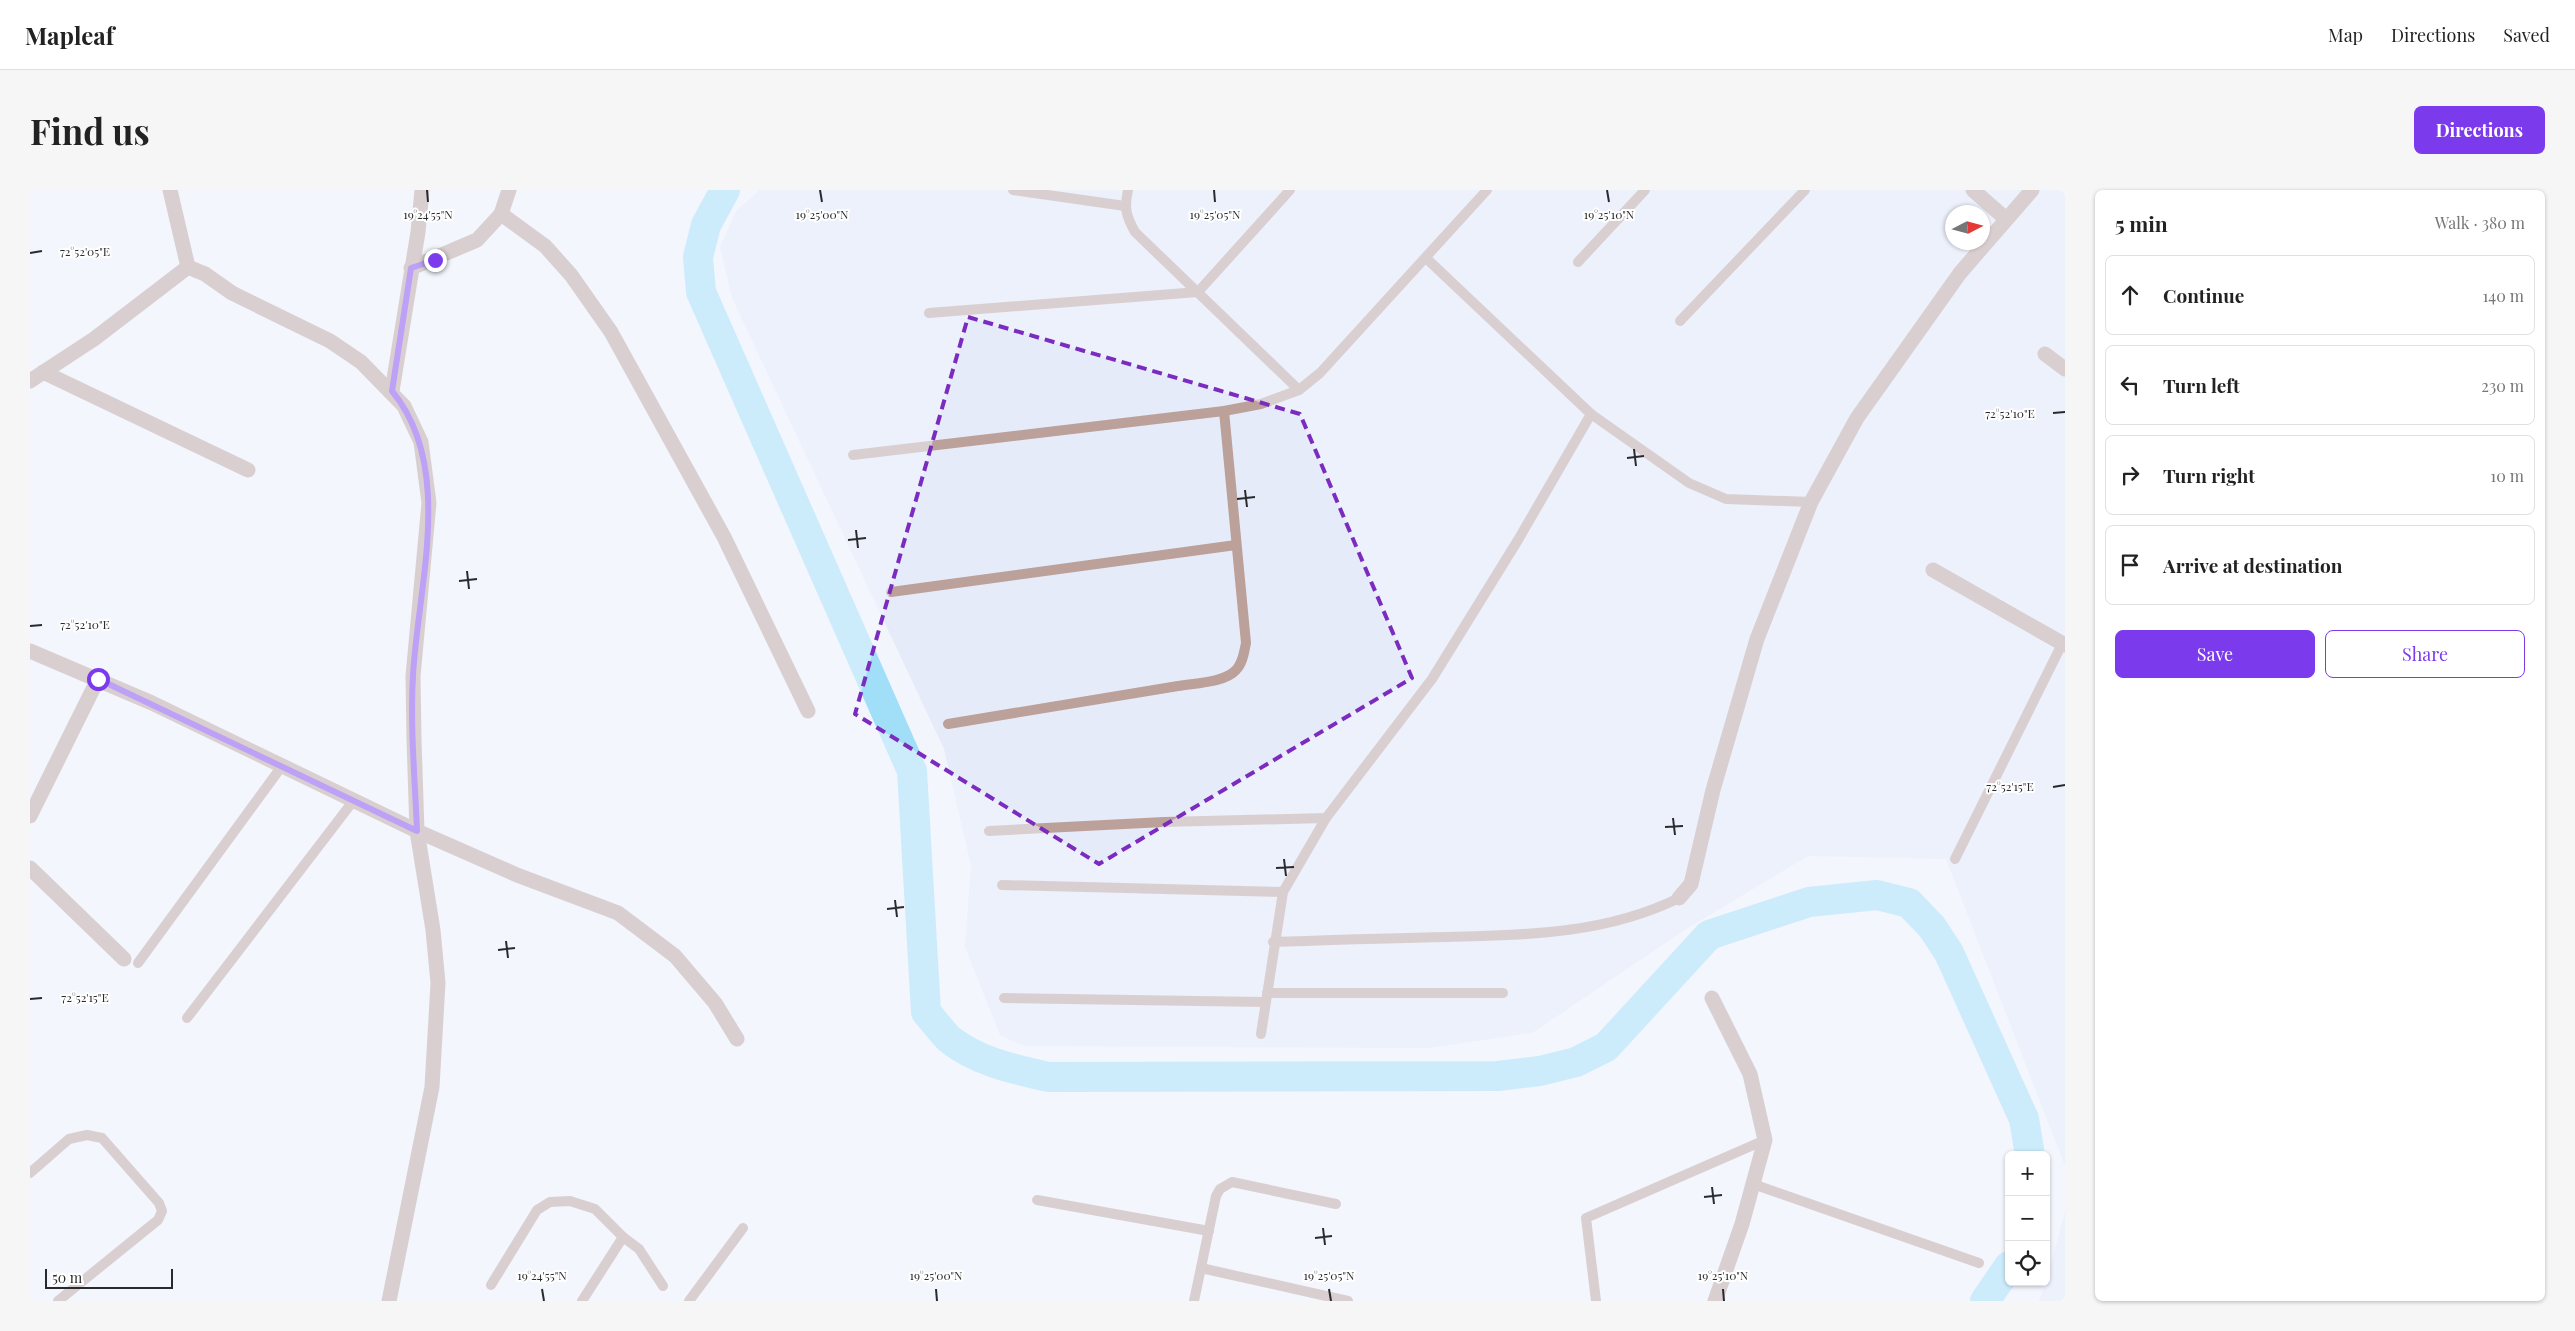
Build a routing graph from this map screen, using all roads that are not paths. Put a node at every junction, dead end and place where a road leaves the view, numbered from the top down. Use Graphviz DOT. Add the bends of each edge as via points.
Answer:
graph roads {
  1 [pos="170,190"];
  2 [pos="422,190"];
  3 [pos="509,190"];
  4 [pos="1013,190"];
  5 [pos="1128,190"];
  6 [pos="1290,190"];
  7 [pos="1487,190"];
  8 [pos="1645,190"];
  9 [pos="1805,190"];
  10 [pos="1974,190"];
  11 [pos="2032,190"];
  12 [pos="1125,206"];
  13 [pos="501,214"];
  14 [pos="2006,219"];
  15 [pos="1426,258"];
  16 [pos="1578,262"];
  17 [pos="188,266"];
  18 [pos="411,268"];
  19 [pos="1198,292"];
  20 [pos="929,313"];
  21 [pos="1680,321"];
  22 [pos="2045,354"];
  23 [pos="2065,369"];
  24 [pos="43,372"];
  25 [pos="30,381"];
  26 [pos="1299,390"];
  27 [pos="392,391"];
  28 [pos="1224,411"];
  29 [pos="1591,414"];
  30 [pos="852,455"];
  31 [pos="248,470"];
  32 [pos="1811,502"];
  33 [pos="1236,545"];
  34 [pos="1933,570"];
  35 [pos="891,592"];
  36 [pos="2064,645"];
  37 [pos="30,651"];
  38 [pos="98,679"];
  39 [pos="808,711"];
  40 [pos="948,724"];
  41 [pos="282,766"];
  42 [pos="354,800"];
  43 [pos="30,816"];
  44 [pos="1326,818"];
  45 [pos="417,831"];
  46 [pos="989,831"];
  47 [pos="1955,859"];
  48 [pos="30,868"];
  49 [pos="1002,885"];
  50 [pos="1283,892"];
  51 [pos="1679,898"];
  52 [pos="1273,942"];
  53 [pos="124,959"];
  54 [pos="138,963"];
  55 [pos="1503,993"];
  56 [pos="1004,998"];
  57 [pos="1266,998"];
  58 [pos="1712,998"];
  59 [pos="187,1018"];
  60 [pos="1261,1034"];
  61 [pos="737,1039"];
  62 [pos="1765,1140"];
  63 [pos="30,1173"];
  64 [pos="1753,1184"];
  65 [pos="1037,1200"];
  66 [pos="1336,1204"];
  67 [pos="743,1228"];
  68 [pos="1209,1231"];
  69 [pos="623,1237"];
  70 [pos="1979,1264"];
  71 [pos="1201,1268"];
  72 [pos="491,1285"];
  73 [pos="663,1286"];
  74 [pos="58,1301"];
  75 [pos="389,1301"];
  76 [pos="582,1301"];
  77 [pos="689,1301"];
  78 [pos="1194,1301"];
  79 [pos="1348,1301"];
  80 [pos="1596,1301"];
  81 [pos="1715,1301"];
  1 -- 17 [label="street"];
  2 -- 18 [label="street"];
  3 -- 13 [label="street"];
  4 -- 12 [label="lane"];
  5 -- 12 [label="lane"];
  6 -- 19 [label="lane"];
  7 -- 15 [label="lane"];
  8 -- 16 [label="lane"];
  9 -- 21 [label="lane"];
  10 -- 14 [label="street"];
  11 -- 14 [label="street"];
  12 -- 19 [label="lane" via="1126,217 1135,232"];
  13 -- 18 [label="street" via="477,240"];
  13 -- 39 [label="street" via="545,246 571,275 611,332 724,536"];
  14 -- 32 [label="street" via="1960,273 1857,418"];
  15 -- 26 [label="lane" via="1320,373"];
  15 -- 29 [label="lane"];
  17 -- 24 [label="street" via="94,339"];
  17 -- 27 [label="street" via="232,293 330,341 361,362"];
  18 -- 27 [label="street"];
  19 -- 20 [label="lane"];
  19 -- 26 [label="lane"];
  22 -- 23 [label="street"];
  24 -- 25 [label="street"];
  24 -- 31 [label="street"];
  26 -- 28 [label="lane" via="1261,404"];
  27 -- 45 [label="street" via="404,406 421,442 429,503 413,676"];
  28 -- 30 [label="lane"];
  28 -- 33 [label="lane"];
  29 -- 32 [label="lane" via="1689,483 1726,500"];
  29 -- 44 [label="lane" via="1432,678"];
  32 -- 51 [label="street" via="1757,639 1713,790 1691,884"];
  33 -- 35 [label="lane"];
  33 -- 40 [label="lane" via="1246,643 1242,661 1235,671 1215,680"];
  34 -- 36 [label="street"];
  36 -- 47 [label="lane"];
  37 -- 38 [label="street"];
  38 -- 41 [label="street"];
  38 -- 43 [label="street"];
  41 -- 42 [label="street"];
  41 -- 54 [label="lane"];
  42 -- 45 [label="street"];
  42 -- 59 [label="lane"];
  44 -- 46 [label="lane"];
  44 -- 50 [label="lane"];
  45 -- 61 [label="street" via="517,875 618,913 674,956 715,1003"];
  45 -- 75 [label="street" via="438,983 433,1077"];
  48 -- 53 [label="street"];
  49 -- 50 [label="lane"];
  50 -- 52 [label="lane"];
  51 -- 52 [label="lane" via="1606,925 1539,935"];
  52 -- 57 [label="lane"];
  55 -- 57 [label="lane"];
  56 -- 57 [label="lane"];
  57 -- 60 [label="lane"];
  58 -- 62 [label="street" via="1750,1074"];
  62 -- 64 [label="street"];
  62 -- 80 [label="lane" via="1586,1218"];
  63 -- 74 [label="lane" via="70,1140 87,1135 102,1138 162,1211 158,1220"];
  64 -- 70 [label="lane"];
  64 -- 81 [label="street"];
  65 -- 68 [label="lane"];
  66 -- 68 [label="lane" via="1232,1182 1220,1189 1216,1196"];
  67 -- 77 [label="lane"];
  68 -- 71 [label="lane"];
  69 -- 72 [label="lane" via="595,1209 570,1201 550,1202 537,1210"];
  69 -- 73 [label="lane" via="639,1249"];
  69 -- 76 [label="lane"];
  71 -- 78 [label="lane"];
  71 -- 79 [label="lane"];
}
